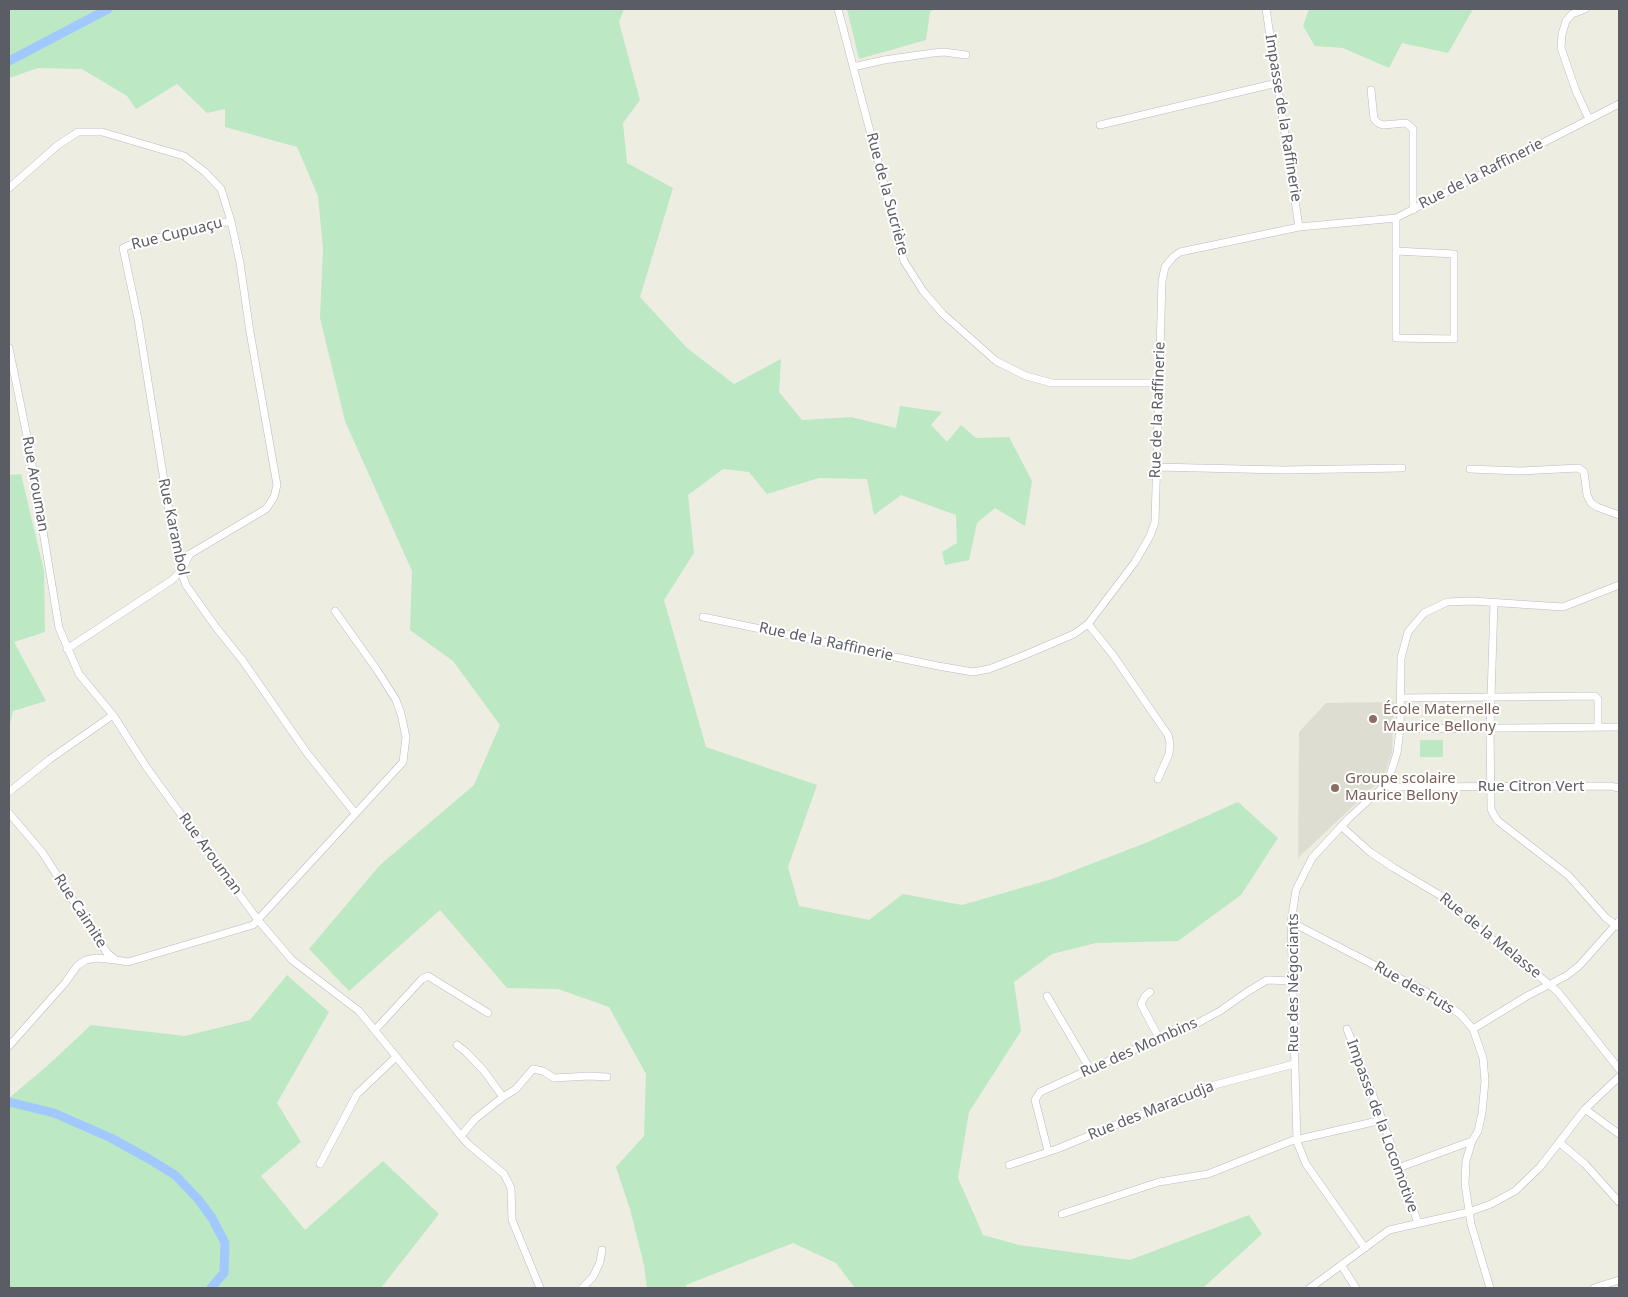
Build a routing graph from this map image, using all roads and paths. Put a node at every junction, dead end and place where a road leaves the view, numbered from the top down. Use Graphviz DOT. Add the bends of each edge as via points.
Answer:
graph roads {
  1 [pos="838,9"];
  2 [pos="1266,9"];
  3 [pos="1586,9"];
  4 [pos="966,55"];
  5 [pos="853,68"];
  6 [pos="1278,83"];
  7 [pos="1371,90"];
  8 [pos="1619,104"];
  9 [pos="1589,119"];
  10 [pos="1100,125"];
  11 [pos="9,188"];
  12 [pos="1413,210"];
  13 [pos="1396,218"];
  14 [pos="232,221"];
  15 [pos="1299,227"];
  16 [pos="123,248"];
  17 [pos="1396,251"];
  18 [pos="9,348"];
  19 [pos="1158,383"];
  20 [pos="1156,467"];
  21 [pos="1402,468"];
  22 [pos="1470,469"];
  23 [pos="1619,516"];
  24 [pos="181,571"];
  25 [pos="1619,585"];
  26 [pos="1494,603"];
  27 [pos="335,612"];
  28 [pos="703,617"];
  29 [pos="1088,624"];
  30 [pos="67,649"];
  31 [pos="1491,696"];
  32 [pos="1401,698"];
  33 [pos="113,715"];
  34 [pos="1598,727"];
  35 [pos="1619,727"];
  36 [pos="1490,728"];
  37 [pos="1400,729"];
  38 [pos="1158,779"];
  39 [pos="1383,787"];
  40 [pos="1490,787"];
  41 [pos="1619,788"];
  42 [pos="9,792"];
  43 [pos="9,813"];
  44 [pos="354,813"];
  45 [pos="1341,826"];
  46 [pos="258,920"];
  47 [pos="1291,922"];
  48 [pos="1618,924"];
  49 [pos="116,960"];
  50 [pos="1292,981"];
  51 [pos="1550,984"];
  52 [pos="1150,992"];
  53 [pos="1047,996"];
  54 [pos="488,1013"];
  55 [pos="1347,1029"];
  56 [pos="1473,1029"];
  57 [pos="375,1030"];
  58 [pos="1159,1038"];
  59 [pos="457,1045"];
  60 [pos="9,1046"];
  61 [pos="396,1057"];
  62 [pos="1294,1064"];
  63 [pos="1090,1069"];
  64 [pos="1619,1069"];
  65 [pos="607,1077"];
  66 [pos="1619,1077"];
  67 [pos="503,1097"];
  68 [pos="1585,1109"];
  69 [pos="1382,1120"];
  70 [pos="1619,1134"];
  71 [pos="460,1136"];
  72 [pos="1296,1140"];
  73 [pos="1472,1141"];
  74 [pos="1560,1143"];
  75 [pos="1048,1151"];
  76 [pos="320,1164"];
  77 [pos="1009,1165"];
  78 [pos="1398,1168"];
  79 [pos="1619,1202"];
  80 [pos="1469,1212"];
  81 [pos="1062,1214"];
  82 [pos="1418,1223"];
  83 [pos="1365,1248"];
  84 [pos="602,1250"];
  85 [pos="1341,1265"];
  86 [pos="1619,1280"];
  87 [pos="540,1288"];
  88 [pos="582,1288"];
  89 [pos="1310,1288"];
  90 [pos="1356,1288"];
  91 [pos="1490,1288"];
  92 [pos="1594,1288"];
  1 -- 5 [label="street, Rue de la Sucrière"];
  2 -- 6 [label="street, Impasse de la Raffinerie"];
  3 -- 9 [label="street" via="1572,14 1566,21 1561,48"];
  4 -- 5 [label="street" via="932,53"];
  5 -- 19 [label="street, Rue de la Sucrière" via="904,261 943,314 996,361 1026,376 1052,383"];
  6 -- 10 [label="street"];
  6 -- 15 [label="street, Impasse de la Raffinerie"];
  7 -- 12 [label="street" via="1374,119 1378,123 1406,123 1413,129"];
  8 -- 9 [label="street, Rue de la Raffinerie"];
  9 -- 12 [label="street, Rue de la Raffinerie"];
  11 -- 14 [label="street" via="58,145 78,132 102,132 184,156 220,189"];
  12 -- 13 [label="street, Rue de la Raffinerie"];
  13 -- 15 [label="street, Rue de la Raffinerie"];
  13 -- 17 [label="street"];
  14 -- 16 [label="street, Rue Cupuaçu"];
  14 -- 24 [label="street" via="277,485 274,498 266,509 190,554"];
  15 -- 19 [label="street, Rue de la Raffinerie" via="1173,256 1163,275"];
  16 -- 24 [label="street, Rue Karambol" via="138,319 170,524 180,552"];
  17 -- 17 [label="street" via="1396,338 1454,339 1454,254"];
  18 -- 30 [label="street, Rue Arouman" via="29,446 58,628"];
  19 -- 20 [label="street, Rue de la Raffinerie"];
  20 -- 21 [label="street"];
  20 -- 29 [label="street, Rue de la Raffinerie" via="1155,522 1150,536"];
  22 -- 23 [label="street" via="1580,468 1584,472 1591,503"];
  24 -- 30 [label="street"];
  24 -- 44 [label="street, Rue Karambol" via="186,585 215,626"];
  25 -- 26 [label="street, Rue des Négociants" via="1563,607"];
  26 -- 31 [label="street"];
  26 -- 32 [label="street, Rue des Négociants" via="1446,602 1424,613 1408,632 1401,658"];
  27 -- 44 [label="street" via="396,700 406,737 403,762"];
  28 -- 29 [label="street, Rue de la Raffinerie" via="973,672 1020,657 1074,634"];
  29 -- 38 [label="street" via="1168,735 1169,754"];
  30 -- 33 [label="street, Rue Arouman" via="79,674"];
  31 -- 32 [label="street"];
  31 -- 34 [label="street" via="1595,696 1598,699"];
  31 -- 36 [label="street"];
  32 -- 37 [label="street, Rue des Négociants"];
  33 -- 42 [label="street"];
  33 -- 46 [label="street, Rue Arouman" via="147,768"];
  34 -- 35 [label="street"];
  34 -- 36 [label="street"];
  36 -- 37 [label="street"];
  36 -- 40 [label="street"];
  37 -- 39 [label="street, Rue des Négociants" via="1397,753"];
  39 -- 40 [label="street, Rue Citron Vert"];
  39 -- 45 [label="street, Rue des Négociants"];
  40 -- 41 [label="street, Rue Citron Vert"];
  40 -- 48 [label="street" via="1491,809 1498,821 1569,876 1606,918"];
  43 -- 49 [label="street, Rue Caimite" via="42,852 107,953"];
  44 -- 46 [label="street"];
  45 -- 47 [label="street, Rue des Négociants" via="1312,858 1296,890"];
  45 -- 51 [label="street, Rue de la Melasse" via="1378,857 1443,896"];
  46 -- 49 [label="street, Rue Caimite" via="247,928 128,962"];
  46 -- 57 [label="street, Rue Arouman" via="292,960 358,1011"];
  47 -- 50 [label="street, Rue des Négociants"];
  47 -- 56 [label="street, Rue des Futs" via="1434,996 1460,1014"];
  48 -- 51 [label="street" via="1579,966"];
  49 -- 60 [label="street" via="96,958 77,966"];
  50 -- 58 [label="street, Rue des Mombins" via="1268,980 1206,1019"];
  50 -- 62 [label="street, Rue des Négociants"];
  51 -- 56 [label="street"];
  51 -- 64 [label="street, Rue de la Melasse"];
  52 -- 58 [label="street" via="1141,1004"];
  53 -- 63 [label="street"];
  54 -- 57 [label="street" via="428,976"];
  55 -- 69 [label="street, Impasse de la Locomotive"];
  56 -- 73 [label="street, Rue des Futs" via="1483,1058 1485,1081 1480,1122"];
  57 -- 61 [label="street, Rue Arouman"];
  58 -- 63 [label="street, Rue des Mombins"];
  59 -- 67 [label="street" via="484,1071"];
  61 -- 71 [label="street, Rue Arouman"];
  61 -- 76 [label="street" via="357,1094"];
  62 -- 72 [label="street, Rue des Négociants"];
  62 -- 75 [label="street, Rue des Maracudja" via="1208,1087"];
  63 -- 75 [label="street, Rue des Mombins" via="1036,1096"];
  65 -- 67 [label="street" via="554,1078 533,1069 516,1089"];
  66 -- 68 [label="street"];
  67 -- 71 [label="street" via="475,1119"];
  68 -- 70 [label="street"];
  68 -- 74 [label="street"];
  69 -- 72 [label="street"];
  69 -- 78 [label="street, Impasse de la Locomotive"];
  71 -- 87 [label="street, Rue Arouman" via="504,1174 511,1188 512,1220"];
  72 -- 81 [label="street" via="1208,1174 1159,1182"];
  72 -- 83 [label="street, Rue des Négociants" via="1306,1164"];
  73 -- 78 [label="street"];
  73 -- 80 [label="street, Rue des Futs" via="1466,1161 1465,1184"];
  74 -- 79 [label="street" via="1585,1164"];
  74 -- 80 [label="street" via="1515,1191"];
  75 -- 77 [label="street, Rue des Maracudja"];
  78 -- 82 [label="street, Impasse de la Locomotive"];
  80 -- 82 [label="street"];
  80 -- 91 [label="street, Rue des Futs"];
  82 -- 83 [label="street" via="1389,1230"];
  83 -- 85 [label="street"];
  84 -- 88 [label="street" via="593,1277"];
  85 -- 89 [label="street"];
  85 -- 90 [label="street"];
  86 -- 92 [label="street"];
}
